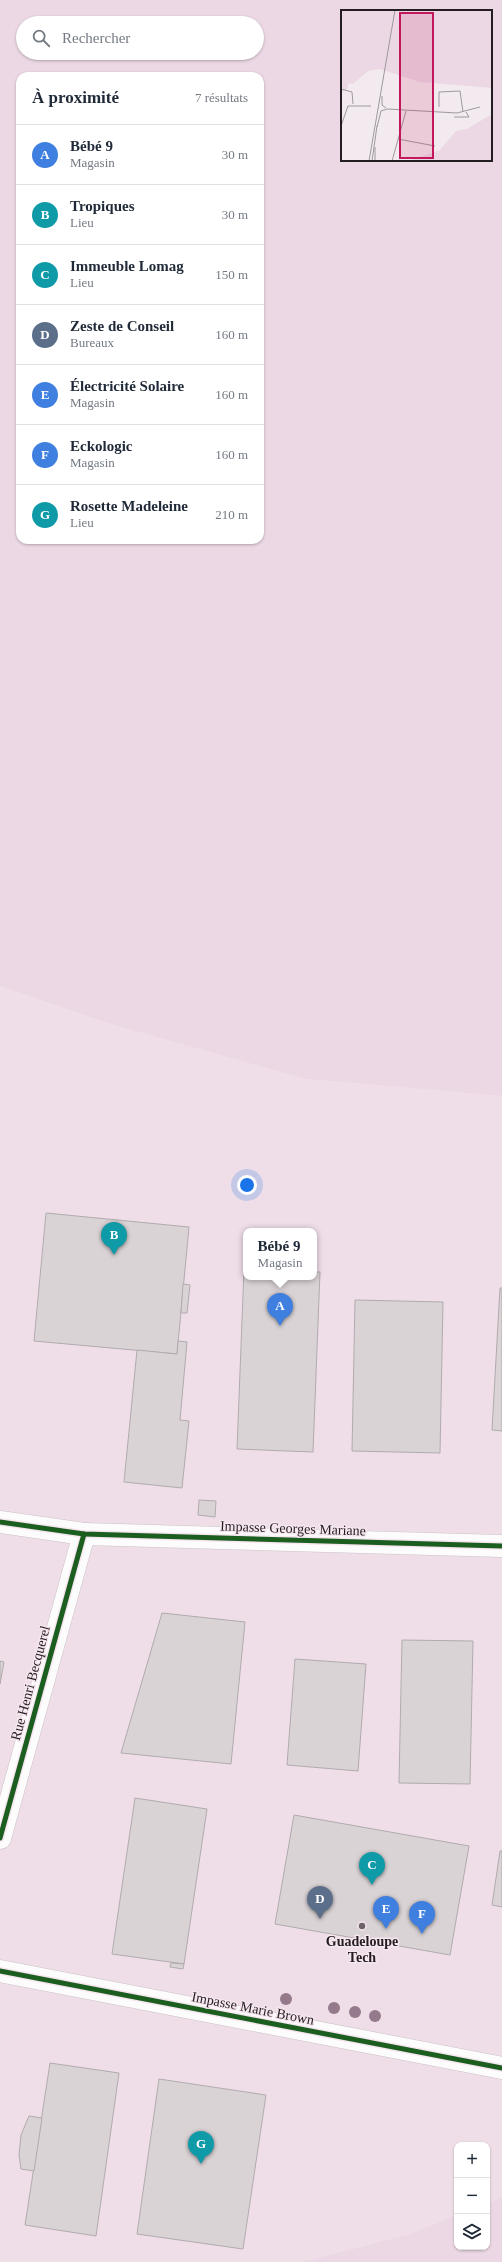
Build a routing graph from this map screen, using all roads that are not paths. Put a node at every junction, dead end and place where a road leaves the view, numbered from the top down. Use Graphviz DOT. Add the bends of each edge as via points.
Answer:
graph roads {
  1 [pos="0,1522"];
  2 [pos="84,1534"];
  3 [pos="502,1546"];
  4 [pos="0,1838"];
  5 [pos="0,1971"];
  6 [pos="502,2068"];
  1 -- 2 [label="street, Impasse Georges Mariane"];
  2 -- 3 [label="street, Impasse Georges Mariane"];
  2 -- 4 [label="street, Rue Henri Becquerel"];
  5 -- 6 [label="street, Impasse Marie Brown"];
}
